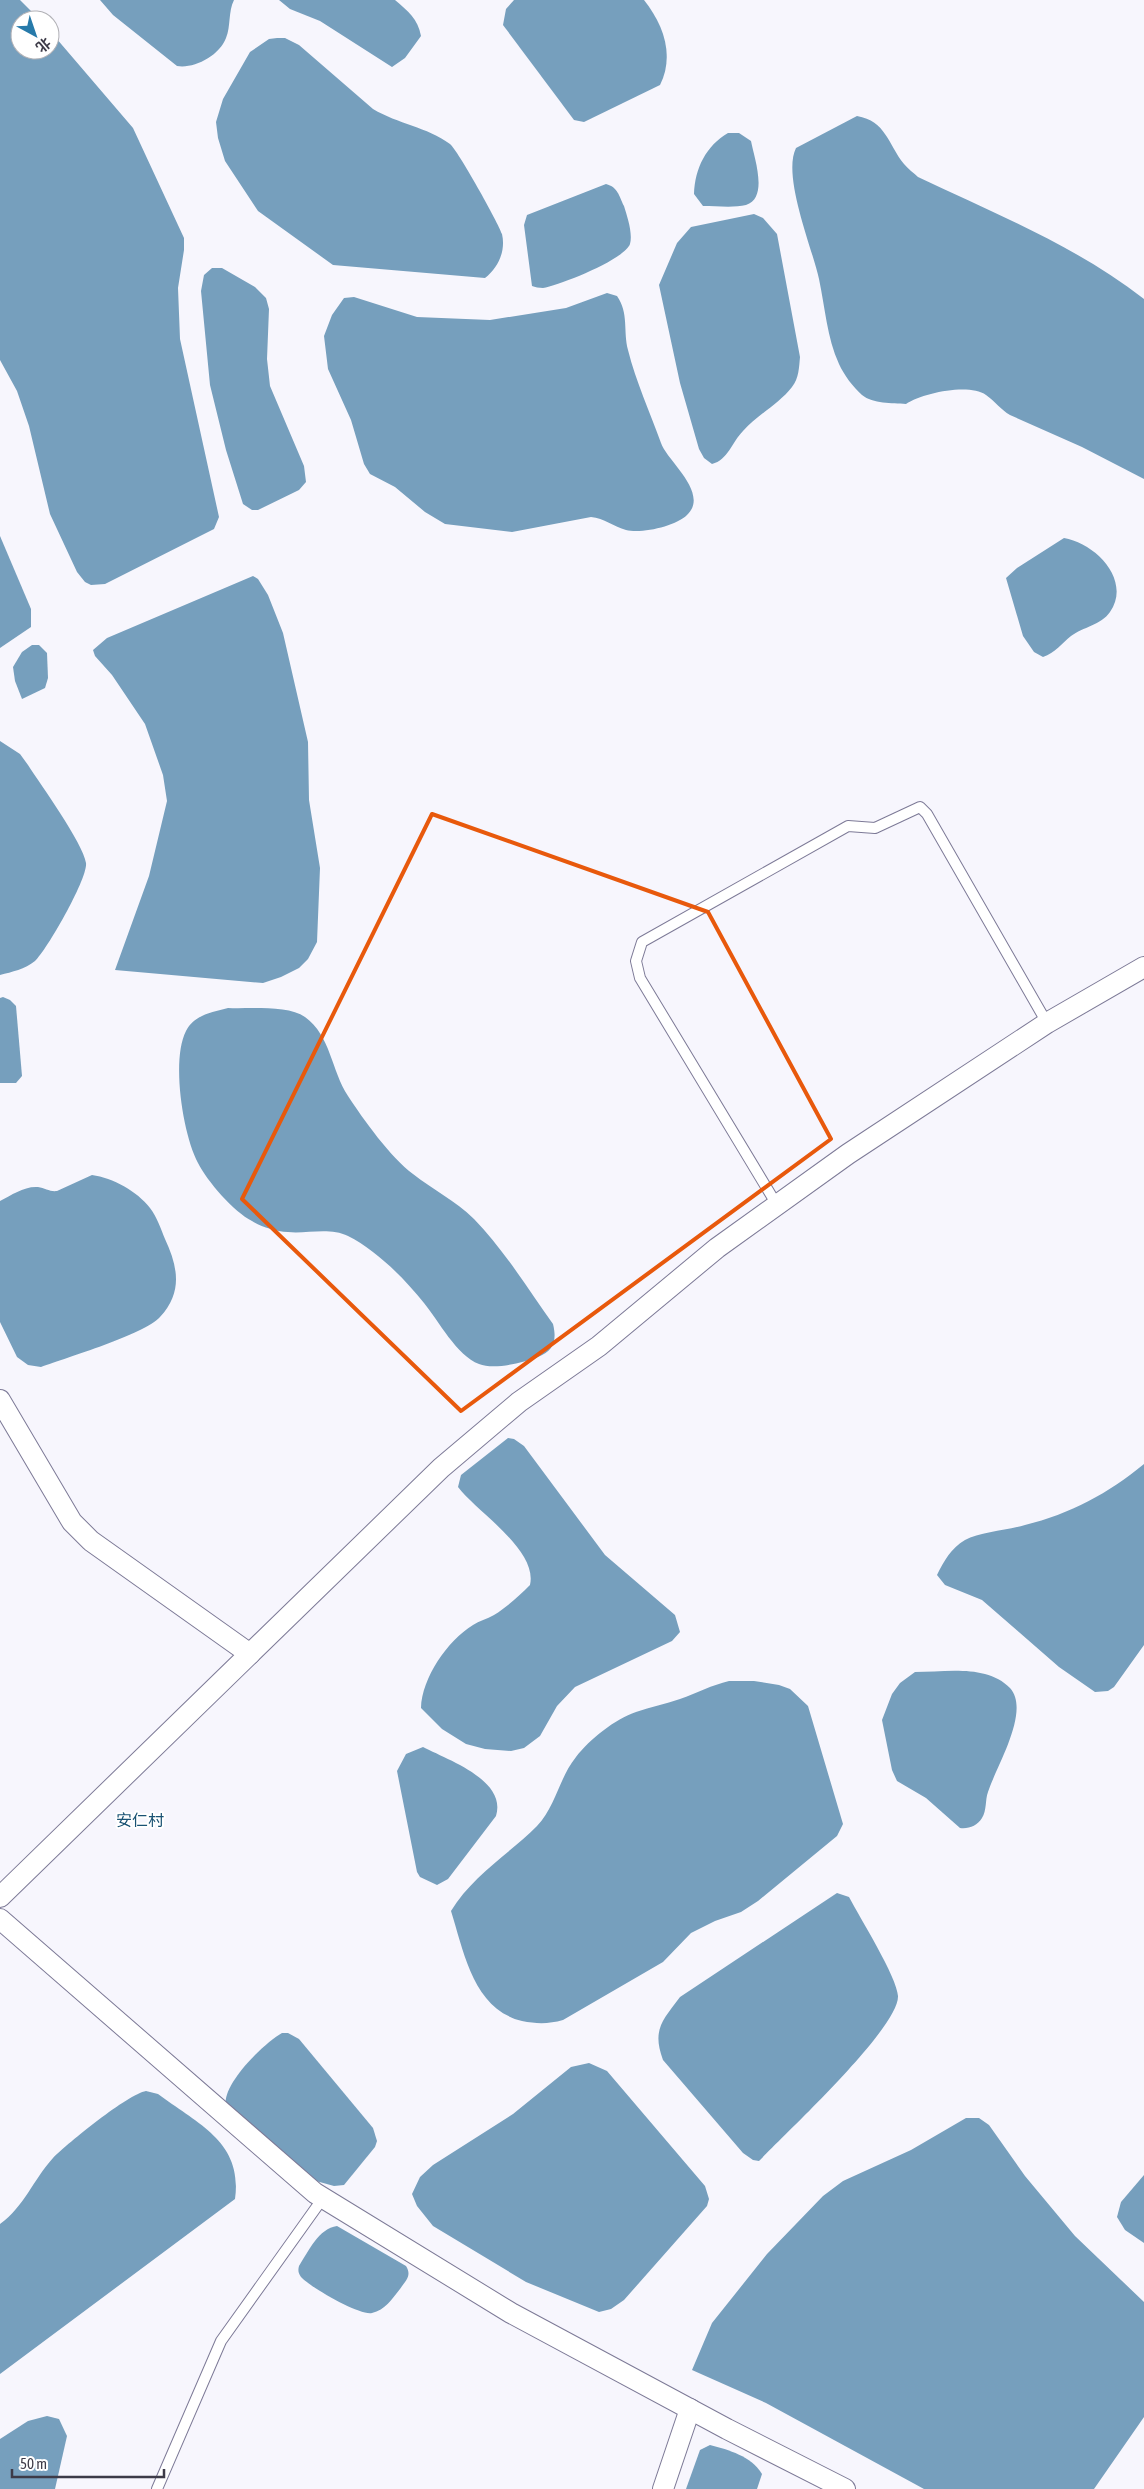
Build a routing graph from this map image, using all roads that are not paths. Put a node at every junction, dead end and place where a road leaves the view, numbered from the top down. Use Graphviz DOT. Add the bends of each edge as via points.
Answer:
graph roads {
  1 [pos="1144,967"];
  2 [pos="1047,1023"];
  3 [pos="777,1205"];
  4 [pos="0,1400"];
  5 [pos="250,1654"];
  6 [pos="0,1897"];
  7 [pos="2,1924"];
  8 [pos="323,2198"];
  9 [pos="690,2409"];
  10 [pos="157,2489"];
  11 [pos="663,2489"];
  12 [pos="846,2489"];
  1 -- 2 [label="street"];
  2 -- 3 [label="street" via="946,1087"];
  2 -- 3 [label="lane" via="932,822 920,807 875,828 848,826 642,942 636,961 640,978"];
  3 -- 5 [label="street" via="717,1248 599,1346 482,1432"];
  4 -- 5 [label="street" via="72,1522 91,1541"];
  5 -- 6 [label="street"];
  7 -- 8 [label="street"];
  8 -- 9 [label="street" via="511,2313"];
  8 -- 10 [label="lane" via="221,2341"];
  9 -- 11 [label="street"];
  9 -- 12 [label="street"];
}
